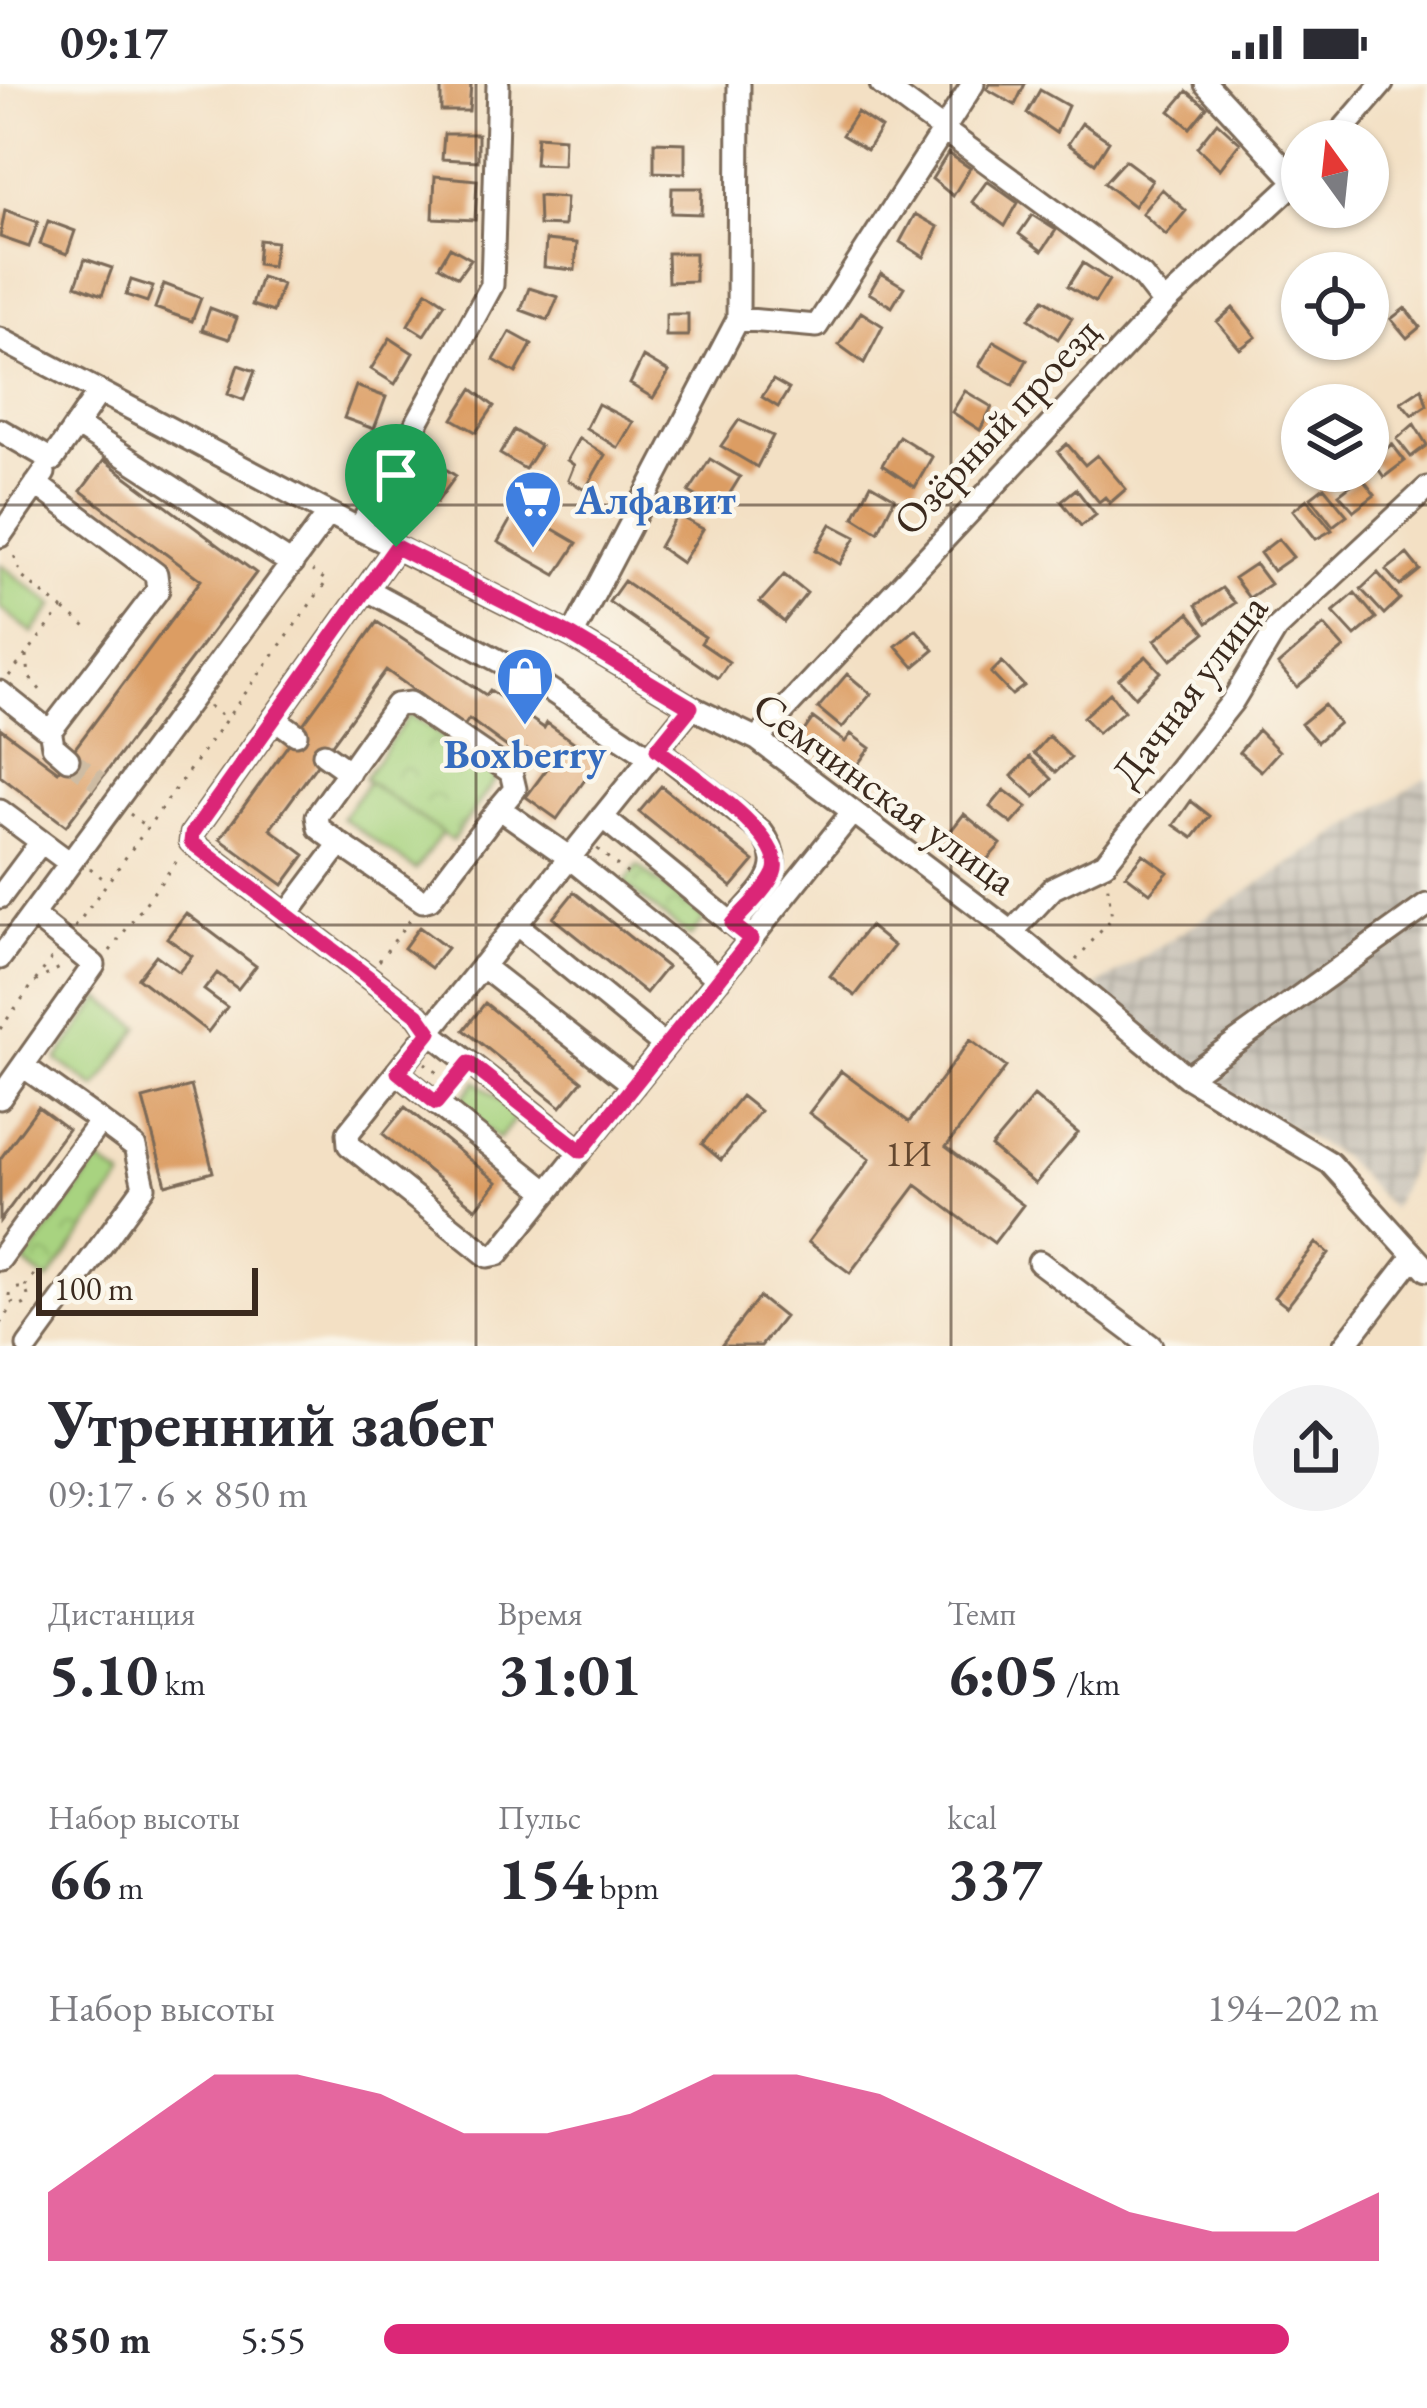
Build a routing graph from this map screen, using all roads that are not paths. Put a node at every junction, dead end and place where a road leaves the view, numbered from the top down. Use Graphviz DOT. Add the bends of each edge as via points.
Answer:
graph roads {
  1 [pos="498,84"];
  2 [pos="739,84"];
  3 [pos="881,84"];
  4 [pos="973,84"];
  5 [pos="1206,84"];
  6 [pos="1382,84"];
  7 [pos="1351,120"];
  8 [pos="945,131"];
  9 [pos="1281,160"];
  10 [pos="1281,196"];
  11 [pos="1164,304"];
  12 [pos="739,319"];
  13 [pos="0,339"];
  14 [pos="99,392"];
  15 [pos="76,425"];
  16 [pos="0,430"];
  17 [pos="52,460"];
  18 [pos="36,484"];
  19 [pos="1427,488"];
  20 [pos="329,513"];
  21 [pos="359,529"];
  22 [pos="6,542"];
  23 [pos="396,547"];
  24 [pos="294,562"];
  25 [pos="366,590"];
  26 [pos="572,636"];
  27 [pos="0,690"];
  28 [pos="691,707"];
  29 [pos="274,718"];
  30 [pos="50,729"];
  31 [pos="296,734"];
  32 [pos="757,739"];
  33 [pos="654,753"];
  34 [pos="325,754"];
  35 [pos="68,758"];
  36 [pos="349,772"];
  37 [pos="99,782"];
  38 [pos="117,800"];
  39 [pos="500,808"];
  40 [pos="0,811"];
  41 [pos="851,814"];
  42 [pos="602,817"];
  43 [pos="41,842"];
  44 [pos="340,844"];
  45 [pos="570,858"];
  46 [pos="73,860"];
  47 [pos="0,897"];
  48 [pos="1427,904"];
  49 [pos="32,915"];
  50 [pos="286,916"];
  51 [pos="516,924"];
  52 [pos="732,924"];
  53 [pos="1012,932"];
  54 [pos="751,939"];
  55 [pos="0,958"];
  56 [pos="482,966"];
  57 [pos="719,979"];
  58 [pos="430,1032"];
  59 [pos="665,1046"];
  60 [pos="23,1066"];
  61 [pos="398,1072"];
  62 [pos="1187,1077"];
  63 [pos="634,1085"];
  64 [pos="0,1098"];
  65 [pos="100,1120"];
  66 [pos="581,1151"];
  67 [pos="548,1192"];
  68 [pos="0,1259"];
  69 [pos="1040,1262"];
  70 [pos="1420,1263"];
  71 [pos="28,1346"];
  72 [pos="1151,1346"];
  73 [pos="1344,1346"];
  1 -- 21 [label="street" via="491,284"];
  2 -- 12 [label="street"];
  3 -- 8 [label="street"];
  4 -- 8 [label="street"];
  5 -- 9 [label="street"];
  6 -- 7 [label="street"];
  8 -- 11 [label="street" via="1142,276"];
  8 -- 12 [label="street" via="817,326"];
  10 -- 11 [label="street, Озёрный проезд"];
  11 -- 32 [label="street, Озёрный проезд"];
  12 -- 26 [label="street"];
  13 -- 14 [label="street, Семчинская улица"];
  14 -- 15 [label="street"];
  14 -- 20 [label="street, Семчинская улица"];
  15 -- 17 [label="street"];
  15 -- 24 [label="street"];
  16 -- 17 [label="street"];
  17 -- 18 [label="street"];
  18 -- 22 [label="street"];
  18 -- 30 [label="street" via="159,582"];
  19 -- 53 [label="street, Дачная улица" via="1276,629 1232,702 1105,863 1054,888"];
  20 -- 21 [label="street, Семчинская улица"];
  20 -- 24 [label="street"];
  21 -- 23 [label="street, Семчинская улица"];
  23 -- 25 [label="street"];
  23 -- 26 [label="street, Семчинская улица"];
  24 -- 38 [label="street"];
  25 -- 29 [label="street"];
  25 -- 33 [label="street"];
  26 -- 28 [label="street, Семчинская улица"];
  27 -- 30 [label="street"];
  28 -- 32 [label="street, Семчинская улица"];
  28 -- 33 [label="street"];
  29 -- 31 [label="street"];
  29 -- 50 [label="street" via="191,842"];
  30 -- 35 [label="street" via="52,746"];
  32 -- 41 [label="street, Семчинская улица"];
  33 -- 42 [label="street"];
  33 -- 52 [label="street" via="770,845 773,874"];
  34 -- 36 [label="street"];
  36 -- 39 [label="street" via="396,705 410,703 511,772 515,789"];
  36 -- 44 [label="street" via="316,822"];
  37 -- 38 [label="street"];
  38 -- 46 [label="street"];
  39 -- 44 [label="street" via="423,901"];
  39 -- 45 [label="street"];
  40 -- 43 [label="street"];
  41 -- 53 [label="street, Семчинская улица"];
  41 -- 54 [label="street"];
  42 -- 45 [label="street"];
  42 -- 52 [label="street"];
  43 -- 46 [label="street"];
  43 -- 47 [label="street"];
  44 -- 50 [label="street"];
  45 -- 51 [label="street"];
  45 -- 57 [label="street"];
  46 -- 49 [label="street"];
  48 -- 62 [label="street"];
  49 -- 55 [label="street"];
  49 -- 60 [label="street" via="86,963"];
  50 -- 58 [label="street"];
  51 -- 56 [label="street"];
  51 -- 59 [label="street"];
  52 -- 54 [label="street"];
  53 -- 62 [label="street, Семчинская улица"];
  54 -- 57 [label="street"];
  56 -- 58 [label="street"];
  56 -- 63 [label="street"];
  57 -- 59 [label="street"];
  58 -- 61 [label="street"];
  58 -- 66 [label="street"];
  59 -- 63 [label="street"];
  60 -- 64 [label="street"];
  60 -- 65 [label="street"];
  61 -- 67 [label="street"];
  61 -- 67 [label="street" via="348,1133 349,1145 488,1256"];
  62 -- 70 [label="street, Семчинская улица" via="1330,1162"];
  63 -- 66 [label="street"];
  65 -- 68 [label="street"];
  65 -- 71 [label="street" via="135,1147 144,1187"];
  66 -- 67 [label="street"];
  69 -- 72 [label="street"];
  70 -- 73 [label="street"];
}
